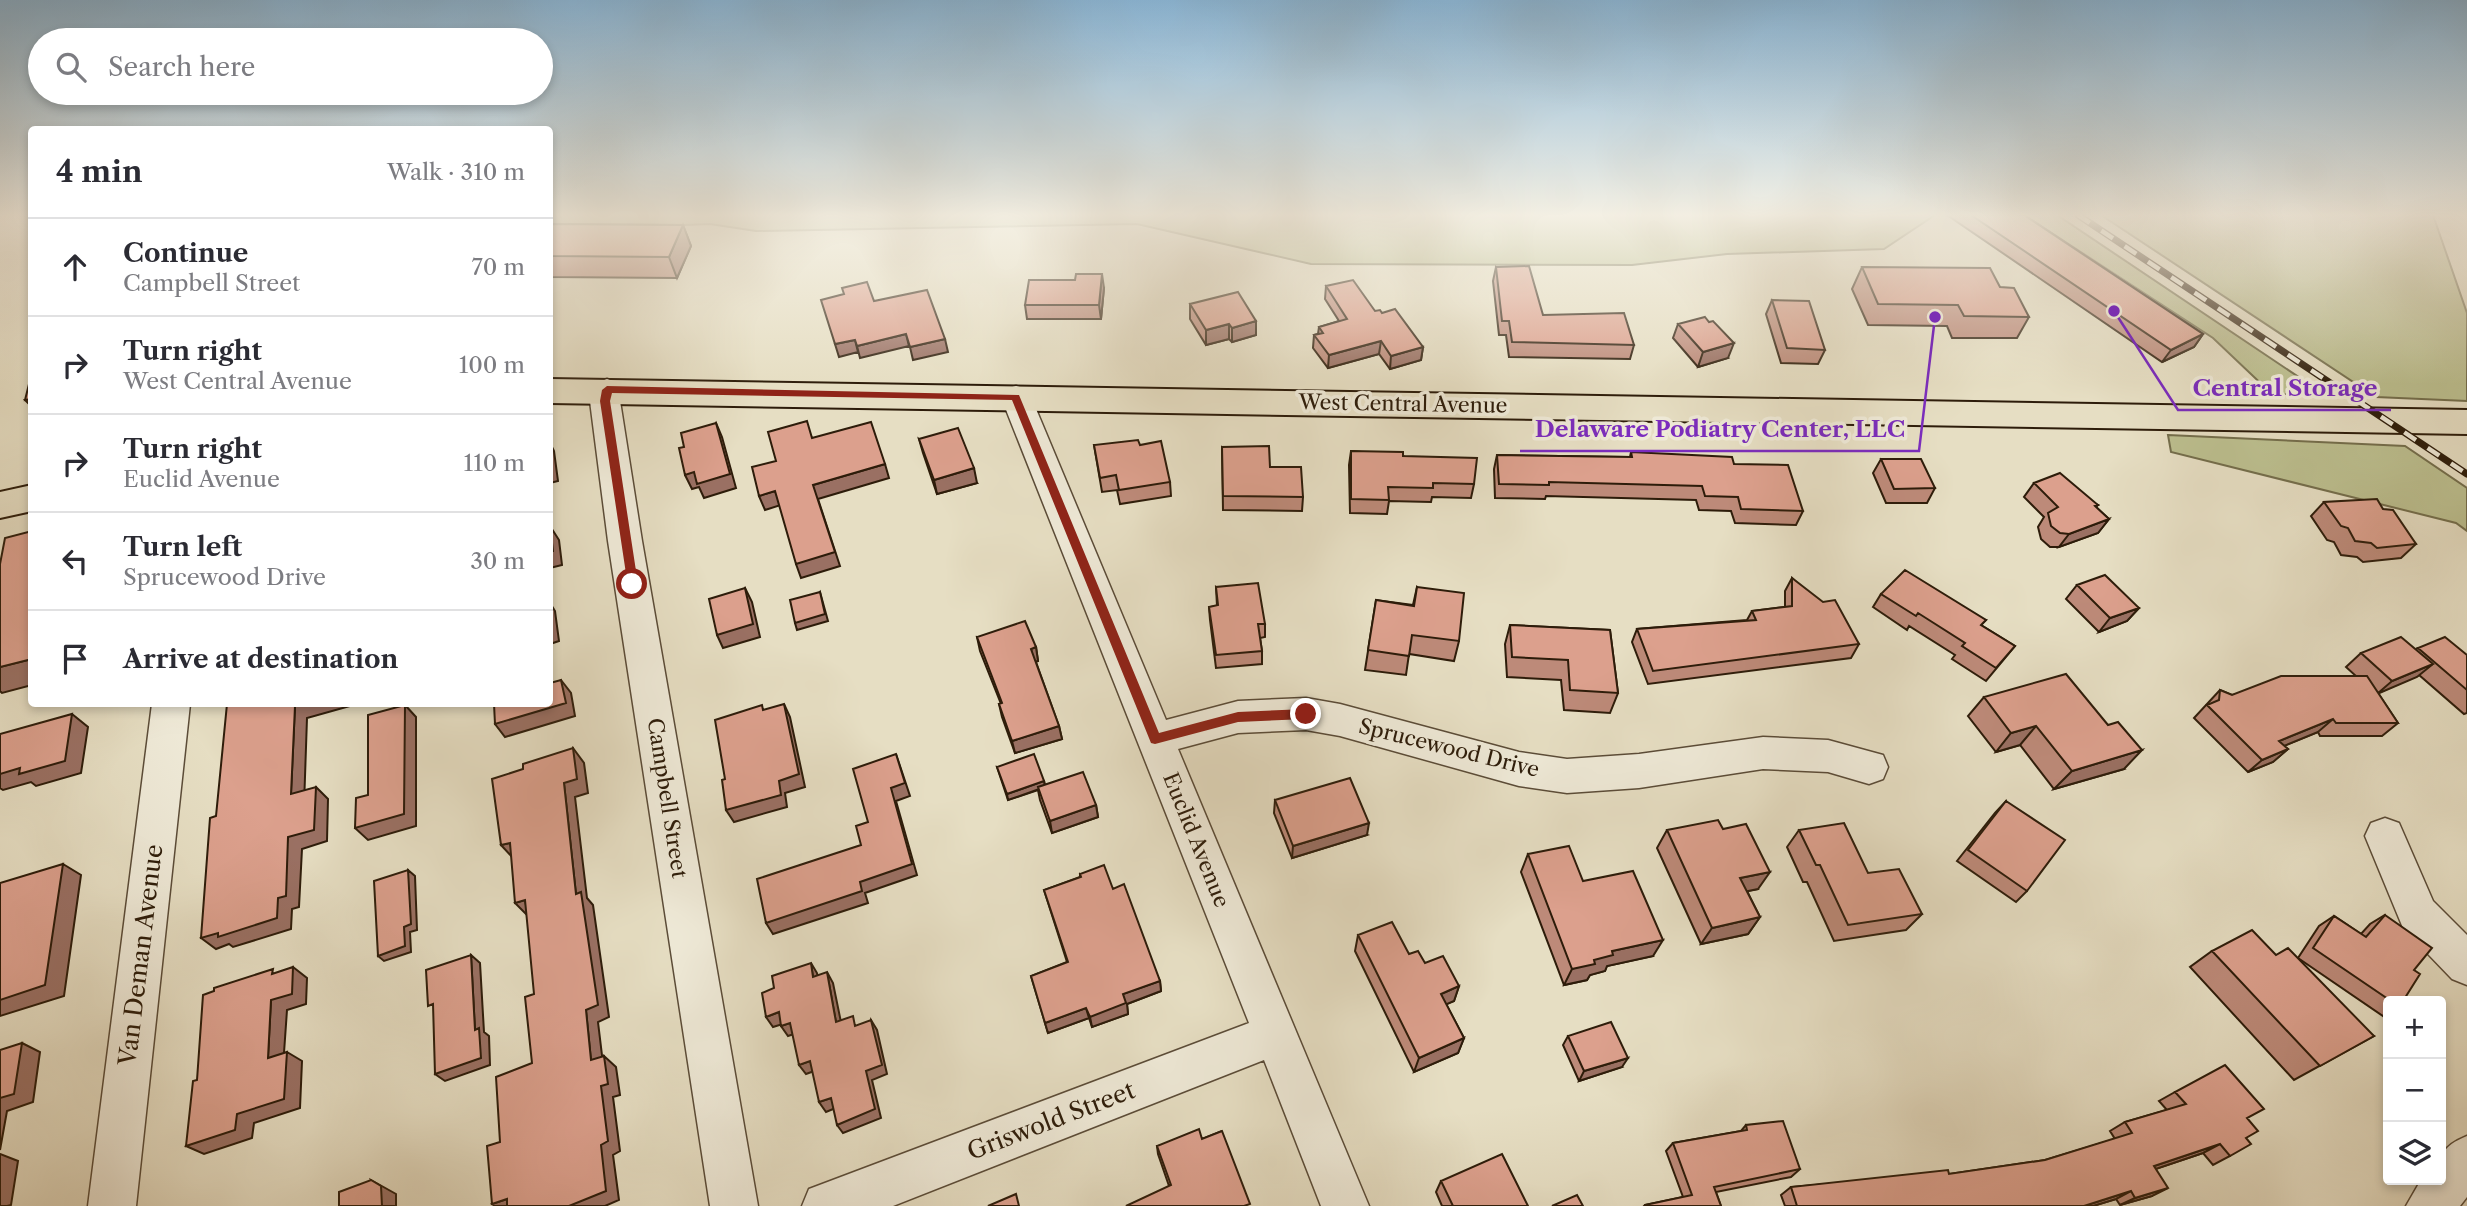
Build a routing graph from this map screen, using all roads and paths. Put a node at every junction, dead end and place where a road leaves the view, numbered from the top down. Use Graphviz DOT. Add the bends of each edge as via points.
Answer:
graph roads {
  1 [pos="607,390"];
  2 [pos="553,391"];
  3 [pos="1016,397"];
  4 [pos="2467,422"];
  5 [pos="28,499"];
  6 [pos="0,505"];
  7 [pos="171,707"];
  8 [pos="1155,739"];
  9 [pos="1869,767"];
  10 [pos="2385,836"];
  11 [pos="2467,965"];
  12 [pos="1275,1034"];
  13 [pos="2467,1159"];
  14 [pos="112,1206"];
  15 [pos="734,1206"];
  16 [pos="826,1206"];
  17 [pos="1345,1206"];
  18 [pos="2430,1206"];
  1 -- 2 [label="main road, West Central Avenue"];
  1 -- 3 [label="main road, West Central Avenue"];
  1 -- 15 [label="street, Campbell Street" via="625,541"];
  3 -- 4 [label="main road, West Central Avenue"];
  3 -- 8 [label="street, Euclid Avenue"];
  5 -- 6 [label="main road"];
  7 -- 14 [label="street, Van Deman Avenue"];
  8 -- 9 [label="street, Sprucewood Drive" via="1238,717 1306,714 1519,769 1567,776 1763,752 1828,756"];
  8 -- 12 [label="street, Euclid Avenue"];
  10 -- 11 [label="street" via="2418,914"];
  12 -- 16 [label="street, Griswold Street"];
  12 -- 17 [label="street, Euclid Avenue"];
  13 -- 18 [label="street"];
}
